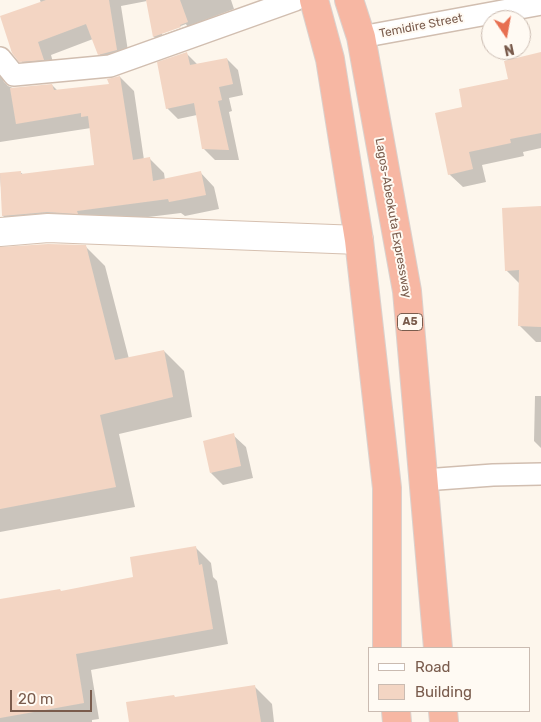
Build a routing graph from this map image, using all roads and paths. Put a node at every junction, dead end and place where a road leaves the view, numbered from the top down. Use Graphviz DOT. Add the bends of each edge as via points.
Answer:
graph roads {
  1 [pos="295,0"];
  2 [pos="314,0"];
  3 [pos="349,0"];
  4 [pos="541,4"];
  5 [pos="361,37"];
  6 [pos="0,58"];
  7 [pos="0,232"];
  8 [pos="359,240"];
  9 [pos="541,474"];
  10 [pos="424,480"];
  11 [pos="388,647"];
  12 [pos="438,647"];
  1 -- 6 [label="street" via="110,66 14,75"];
  2 -- 8 [label="highway" via="330,59"];
  3 -- 5 [label="highway, Lagos-Abeokuta Expressway / A5"];
  4 -- 5 [label="street, Temidire Street"];
  5 -- 10 [label="highway, Lagos-Abeokuta Expressway / A5" via="407,291"];
  7 -- 8 [label="main road" via="48,228"];
  8 -- 11 [label="highway" via="387,488"];
  9 -- 10 [label="street"];
  10 -- 12 [label="highway, Lagos-Abeokuta Expressway / A5"];
}
